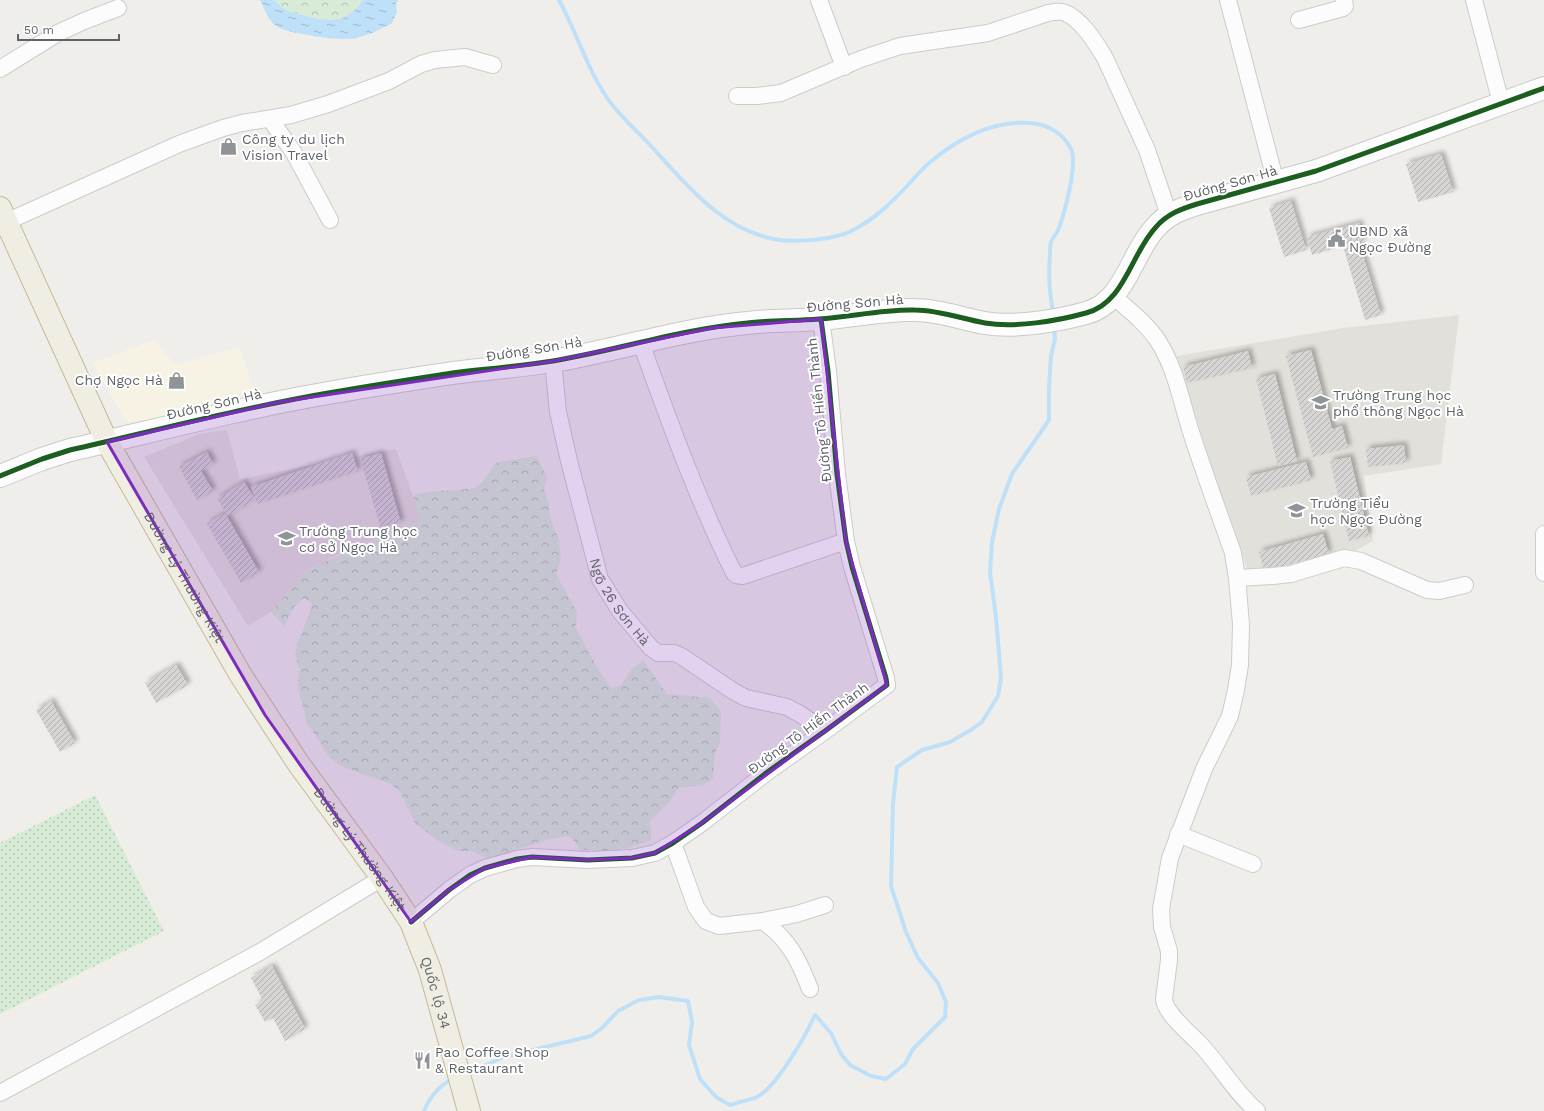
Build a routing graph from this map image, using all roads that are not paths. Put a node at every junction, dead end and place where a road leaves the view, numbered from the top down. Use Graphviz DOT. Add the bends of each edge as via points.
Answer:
graph roads {
  1 [pos="819,0"];
  2 [pos="1228,0"];
  3 [pos="1344,0"];
  4 [pos="1474,0"];
  5 [pos="1064,6"];
  6 [pos="118,8"];
  7 [pos="1299,20"];
  8 [pos="493,65"];
  9 [pos="844,67"];
  10 [pos="0,69"];
  11 [pos="1544,88"];
  12 [pos="737,96"];
  13 [pos="1501,103"];
  14 [pos="270,119"];
  15 [pos="1276,182"];
  16 [pos="3,215"];
  17 [pos="1169,215"];
  18 [pos="330,220"];
  19 [pos="1113,296"];
  20 [pos="821,319"];
  21 [pos="640,343"];
  22 [pos="553,361"];
  23 [pos="106,442"];
  24 [pos="0,476"];
  25 [pos="1544,534"];
  26 [pos="846,541"];
  27 [pos="1544,573"];
  28 [pos="1237,578"];
  29 [pos="1465,585"];
  30 [pos="825,731"];
  31 [pos="1178,834"];
  32 [pos="673,843"];
  33 [pos="1253,864"];
  34 [pos="382,878"];
  35 [pos="825,904"];
  36 [pos="764,920"];
  37 [pos="411,922"];
  38 [pos="810,989"];
  39 [pos="0,1093"];
  40 [pos="469,1109"];
  41 [pos="1257,1111"];
  1 -- 9 [label="street"];
  2 -- 15 [label="street"];
  3 -- 7 [label="street" via="1343,8"];
  4 -- 13 [label="street"];
  5 -- 9 [label="street" via="1056,11 988,33 900,46"];
  5 -- 17 [label="street" via="1088,32 1105,58 1147,150"];
  6 -- 10 [label="street" via="58,33"];
  8 -- 14 [label="street" via="465,57 435,60 420,64 389,81 328,104"];
  9 -- 12 [label="street" via="781,93"];
  11 -- 13 [label="street, Đường Sơn Hà"];
  13 -- 15 [label="street, Đường Sơn Hà" via="1373,151"];
  14 -- 16 [label="street" via="242,123 200,136"];
  14 -- 18 [label="street" via="294,153"];
  15 -- 17 [label="street, Đường Sơn Hà" via="1197,204"];
  16 -- 23 [label="highway, Đường Lý Thường Kiệt"];
  17 -- 19 [label="street, Đường Sơn Hà" via="1147,237"];
  19 -- 20 [label="street, Đường Sơn Hà" via="1097,309 1087,313 1032,324 989,324 916,310"];
  19 -- 28 [label="street" via="1146,326 1157,340 1174,374 1190,431 1233,553"];
  20 -- 21 [label="street, Đường Sơn Hà" via="745,323"];
  20 -- 26 [label="street, Đường Tô Hiến Thành"];
  21 -- 22 [label="street, Đường Sơn Hà"];
  21 -- 26 [label="street" via="710,525 736,575 743,576"];
  22 -- 23 [label="street, Đường Sơn Hà" via="314,395"];
  22 -- 30 [label="street, Ngõ 26 Sơn Hà" via="558,412 591,545 600,578 620,611 658,653 674,653 681,656 746,698 787,707"];
  23 -- 24 [label="street, Đường Sơn Hà" via="70,450"];
  23 -- 34 [label="highway, Đường Lý Thường Kiệt" via="240,674 302,769"];
  25 -- 27 [label="street"];
  26 -- 30 [label="street, Đường Tô Hiến Thành" via="887,685"];
  28 -- 29 [label="street" via="1291,574 1344,558 1361,561 1427,590 1440,591"];
  28 -- 31 [label="street" via="1241,624 1240,658 1232,710 1204,769"];
  30 -- 32 [label="street, Đường Tô Hiến Thành"];
  31 -- 33 [label="street"];
  31 -- 41 [label="street" via="1170,858 1161,909 1162,927 1169,951 1164,1004"];
  32 -- 36 [label="street" via="696,907 706,921 719,926"];
  32 -- 37 [label="street, Đường Tô Hiến Thành" via="655,852 632,858 588,860 532,857 485,868 449,890"];
  34 -- 37 [label="highway, Đường Lý Thường Kiệt"];
  34 -- 39 [label="street" via="260,952"];
  35 -- 36 [label="street" via="797,914"];
  36 -- 38 [label="street" via="782,936 801,966"];
  37 -- 40 [label="highway, Quốc lộ 34" via="430,970"];
}
